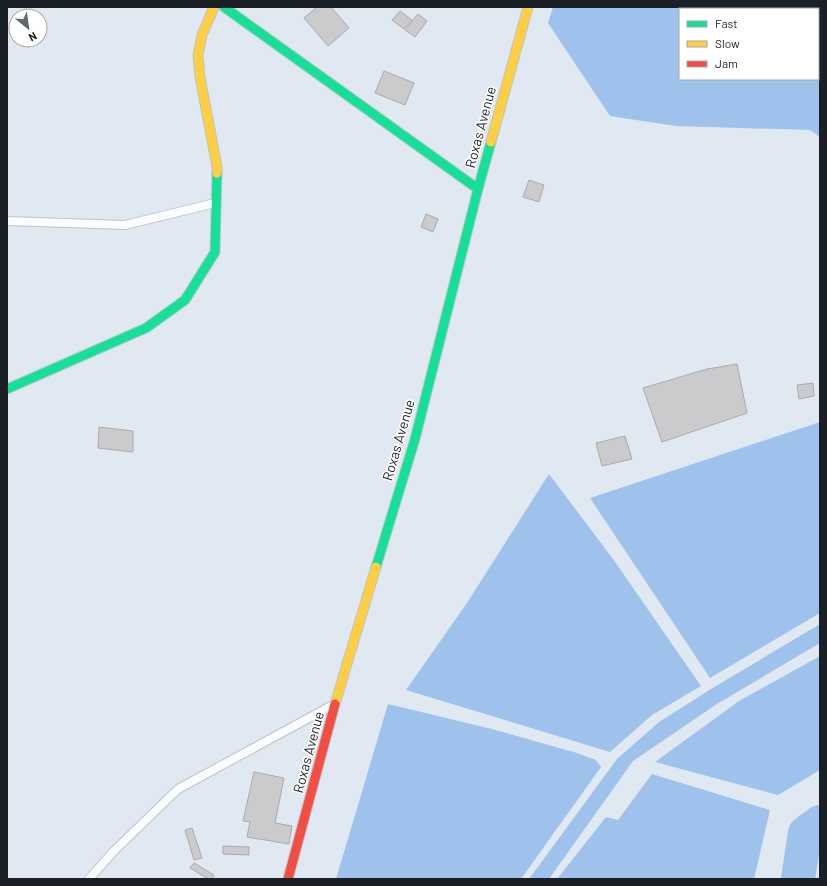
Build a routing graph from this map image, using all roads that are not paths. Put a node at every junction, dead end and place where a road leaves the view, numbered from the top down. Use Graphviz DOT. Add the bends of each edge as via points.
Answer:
graph roads {
  1 [pos="214,7"];
  2 [pos="224,7"];
  3 [pos="528,7"];
  4 [pos="478,189"];
  5 [pos="216,203"];
  6 [pos="7,221"];
  7 [pos="7,389"];
  8 [pos="335,704"];
  9 [pos="88,879"];
  10 [pos="288,879"];
  1 -- 5 [label="main road" via="202,35 198,55 217,167"];
  2 -- 4 [label="main road"];
  3 -- 4 [label="main road, Roxas Avenue"];
  4 -- 8 [label="main road, Roxas Avenue" via="414,439"];
  5 -- 6 [label="lane" via="125,225"];
  5 -- 7 [label="main road" via="215,252 185,300 146,328"];
  8 -- 9 [label="lane" via="178,788"];
  8 -- 10 [label="main road, Roxas Avenue"];
}
